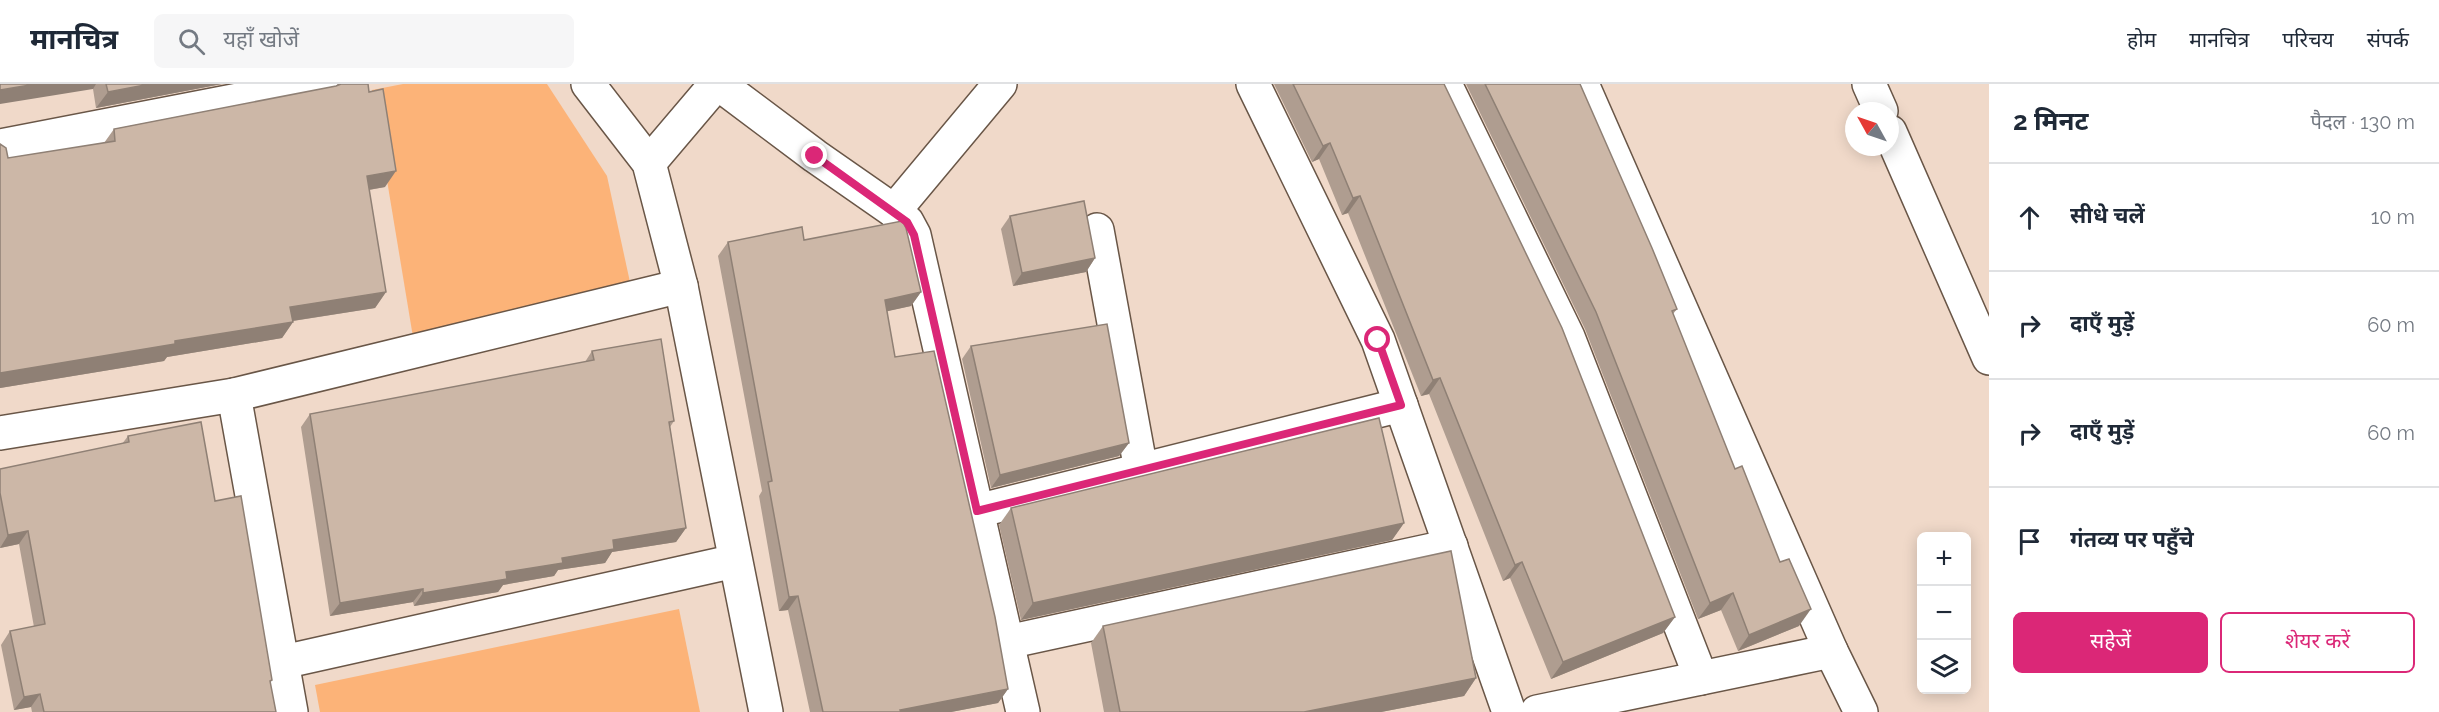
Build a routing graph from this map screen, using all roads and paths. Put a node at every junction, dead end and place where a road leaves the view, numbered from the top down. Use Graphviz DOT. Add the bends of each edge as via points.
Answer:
graph roads {
  1 [pos="321,84"];
  2 [pos="588,84"];
  3 [pos="718,84"];
  4 [pos="1000,84"];
  5 [pos="1252,84"];
  6 [pos="1445,84"];
  7 [pos="1582,84"];
  8 [pos="1869,84"];
  9 [pos="1877,102"];
  10 [pos="0,146"];
  11 [pos="1899,153"];
  12 [pos="650,163"];
  13 [pos="894,211"];
  14 [pos="1097,230"];
  15 [pos="681,286"];
  16 [pos="1989,358"];
  17 [pos="234,395"];
  18 [pos="1401,405"];
  19 [pos="0,434"];
  20 [pos="1141,470"];
  21 [pos="977,511"];
  22 [pos="1451,546"];
  23 [pos="735,561"];
  24 [pos="1007,642"];
  25 [pos="1831,651"];
  26 [pos="283,662"];
  27 [pos="1701,678"];
  28 [pos="291,712"];
  29 [pos="766,712"];
  30 [pos="1023,712"];
  31 [pos="1509,712"];
  32 [pos="1537,712"];
  33 [pos="1861,712"];
  1 -- 10 [label="street"];
  2 -- 12 [label="street"];
  3 -- 12 [label="street"];
  3 -- 13 [label="street"];
  4 -- 13 [label="street"];
  5 -- 18 [label="street" via="1378,340"];
  6 -- 27 [label="street" via="1568,337"];
  7 -- 25 [label="street"];
  8 -- 9 [label="street"];
  11 -- 16 [label="street"];
  12 -- 15 [label="street"];
  13 -- 21 [label="street" via="914,235"];
  14 -- 20 [label="street"];
  15 -- 17 [label="street"];
  15 -- 23 [label="street"];
  17 -- 19 [label="street"];
  17 -- 26 [label="street"];
  18 -- 20 [label="street"];
  18 -- 22 [label="street"];
  20 -- 21 [label="street"];
  21 -- 24 [label="street"];
  22 -- 24 [label="street"];
  22 -- 31 [label="street"];
  23 -- 26 [label="street"];
  23 -- 29 [label="street"];
  24 -- 30 [label="street"];
  25 -- 27 [label="street"];
  25 -- 33 [label="street"];
  26 -- 28 [label="street"];
  27 -- 32 [label="street"];
}
